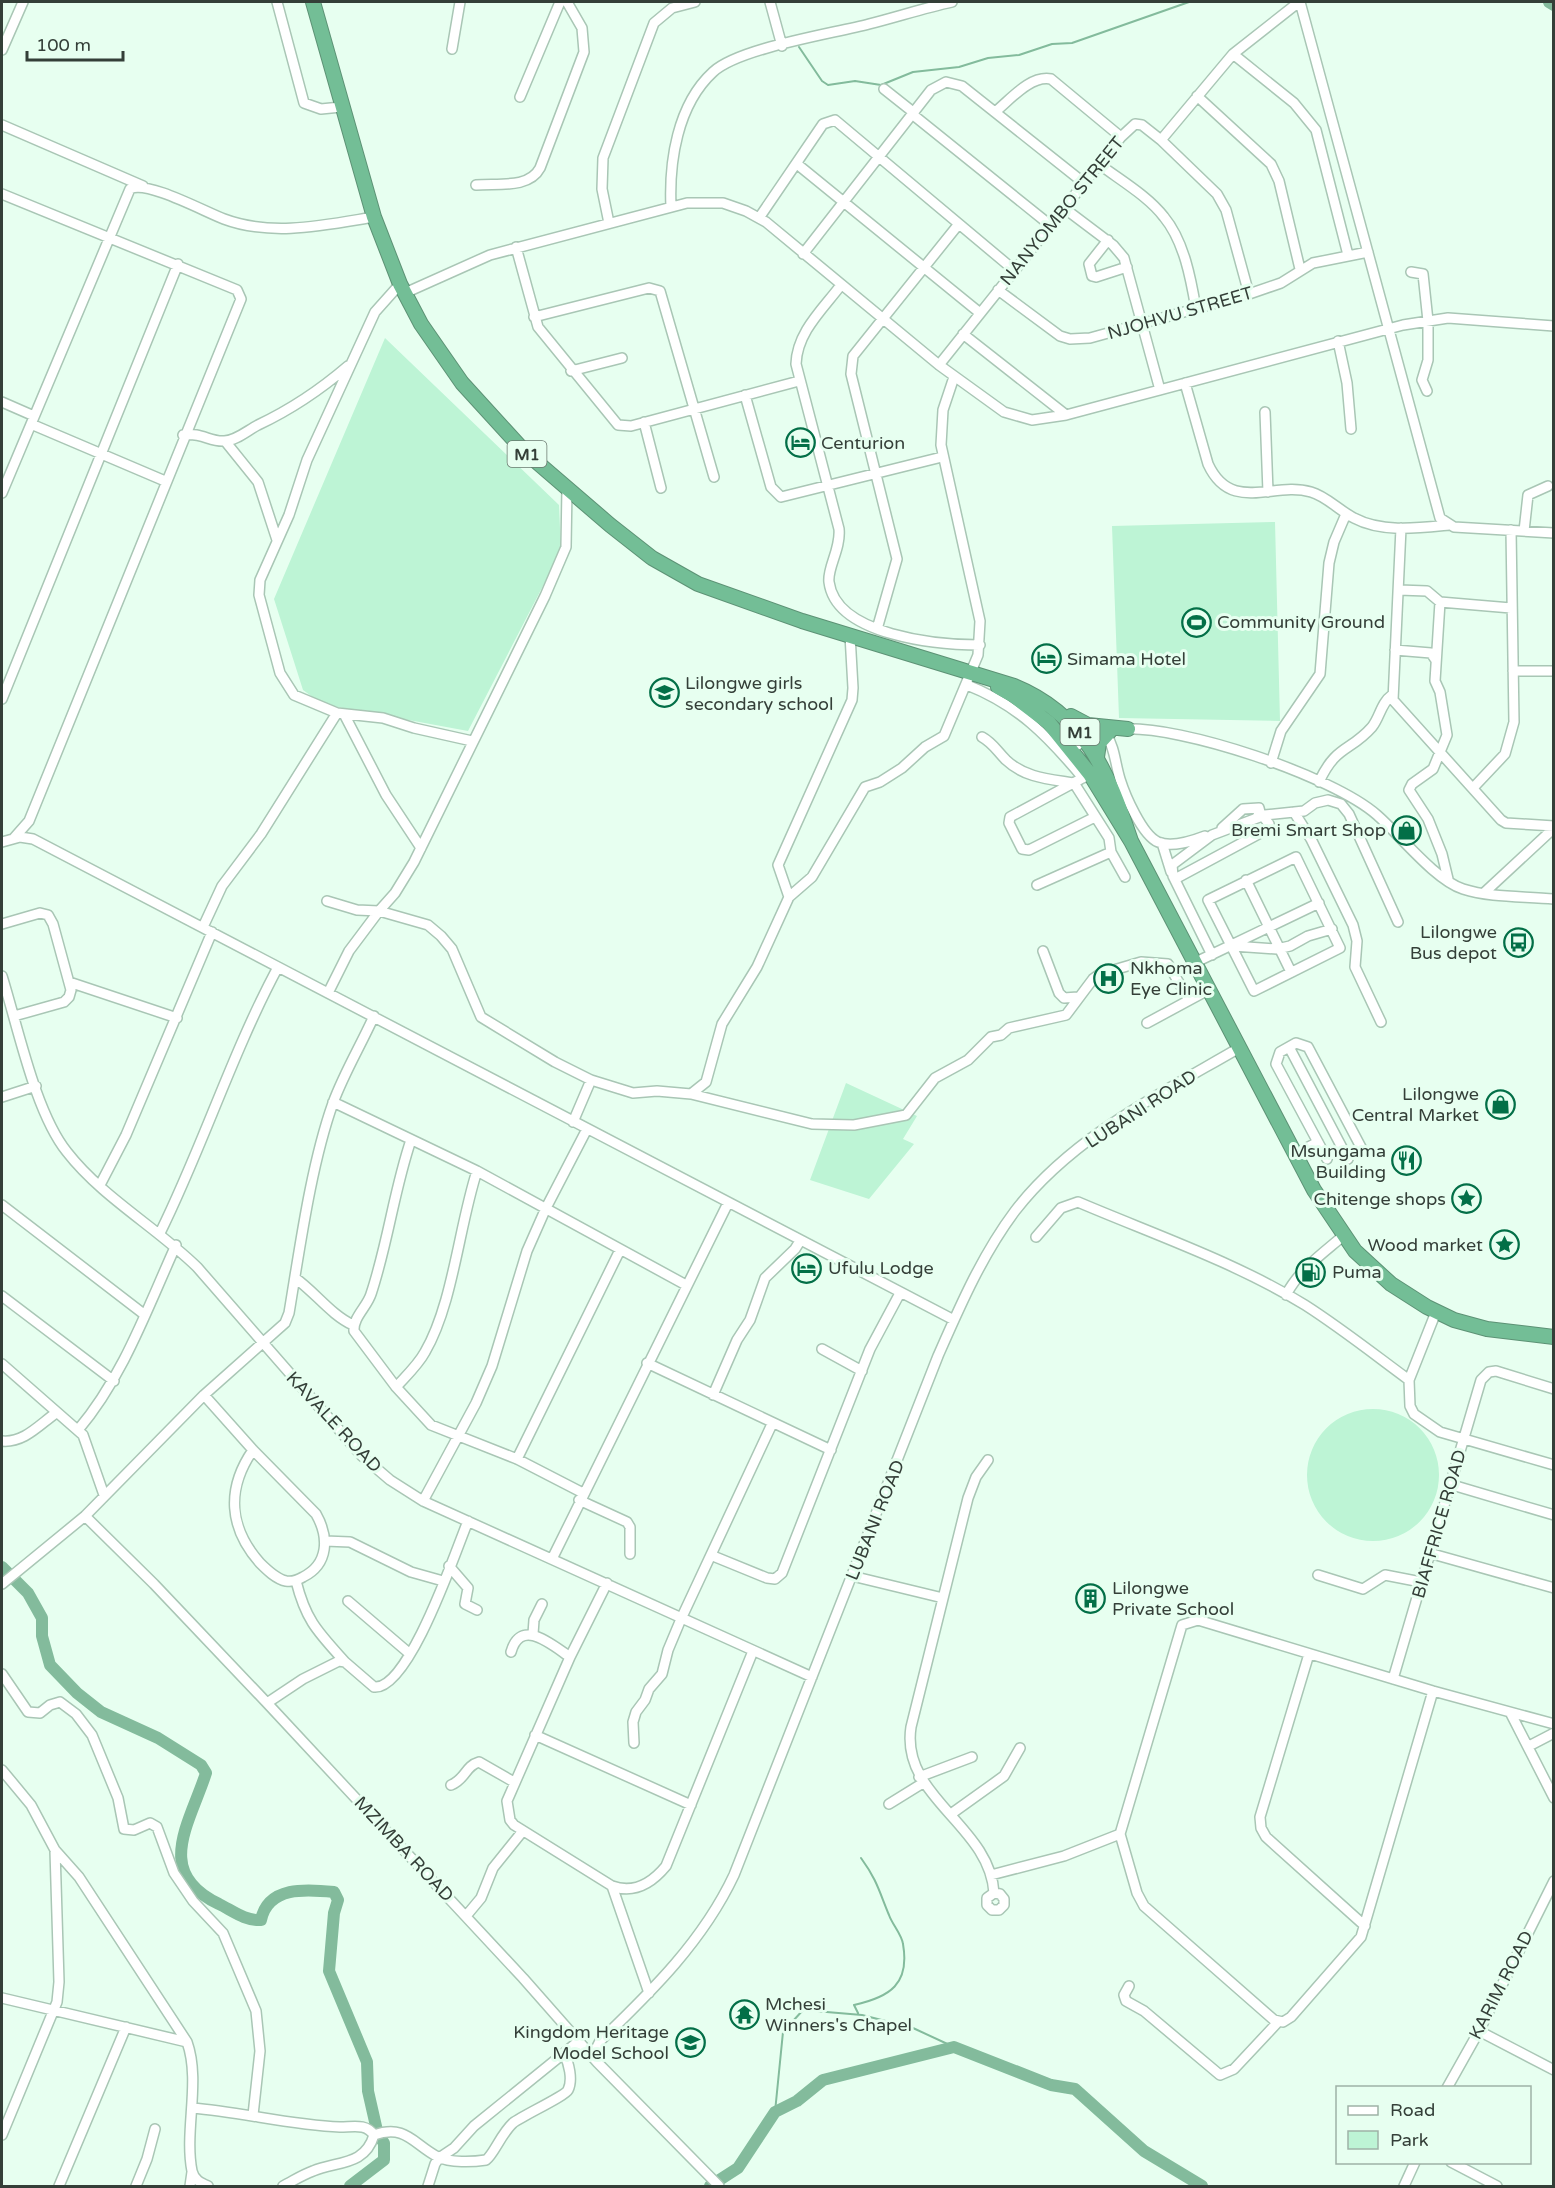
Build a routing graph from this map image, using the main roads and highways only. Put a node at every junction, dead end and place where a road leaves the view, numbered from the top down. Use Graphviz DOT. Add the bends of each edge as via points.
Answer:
graph roads {
  1 [pos="313,2"];
  2 [pos="971,679"];
  3 [pos="1038,697"];
  4 [pos="1128,729"];
  5 [pos="1108,732"];
  6 [pos="1097,757"];
  7 [pos="1131,840"];
  8 [pos="1554,1337"];
  1 -- 2 [label="highway, M1" via="374,217 402,288 432,342 462,383 524,452 652,558 698,584"];
  2 -- 3 [label="highway, M1" via="1014,686"];
  2 -- 7 [label="highway, M1" via="1027,706 1048,723 1072,749"];
  3 -- 4 [label="highway, M1" via="1088,725"];
  3 -- 6 [label="highway, M1" via="1064,716"];
  5 -- 6 [label="highway"];
  6 -- 7 [label="highway, M1"];
  7 -- 8 [label="highway, M1" via="1342,1236 1382,1277 1436,1312 1476,1327"];
}
